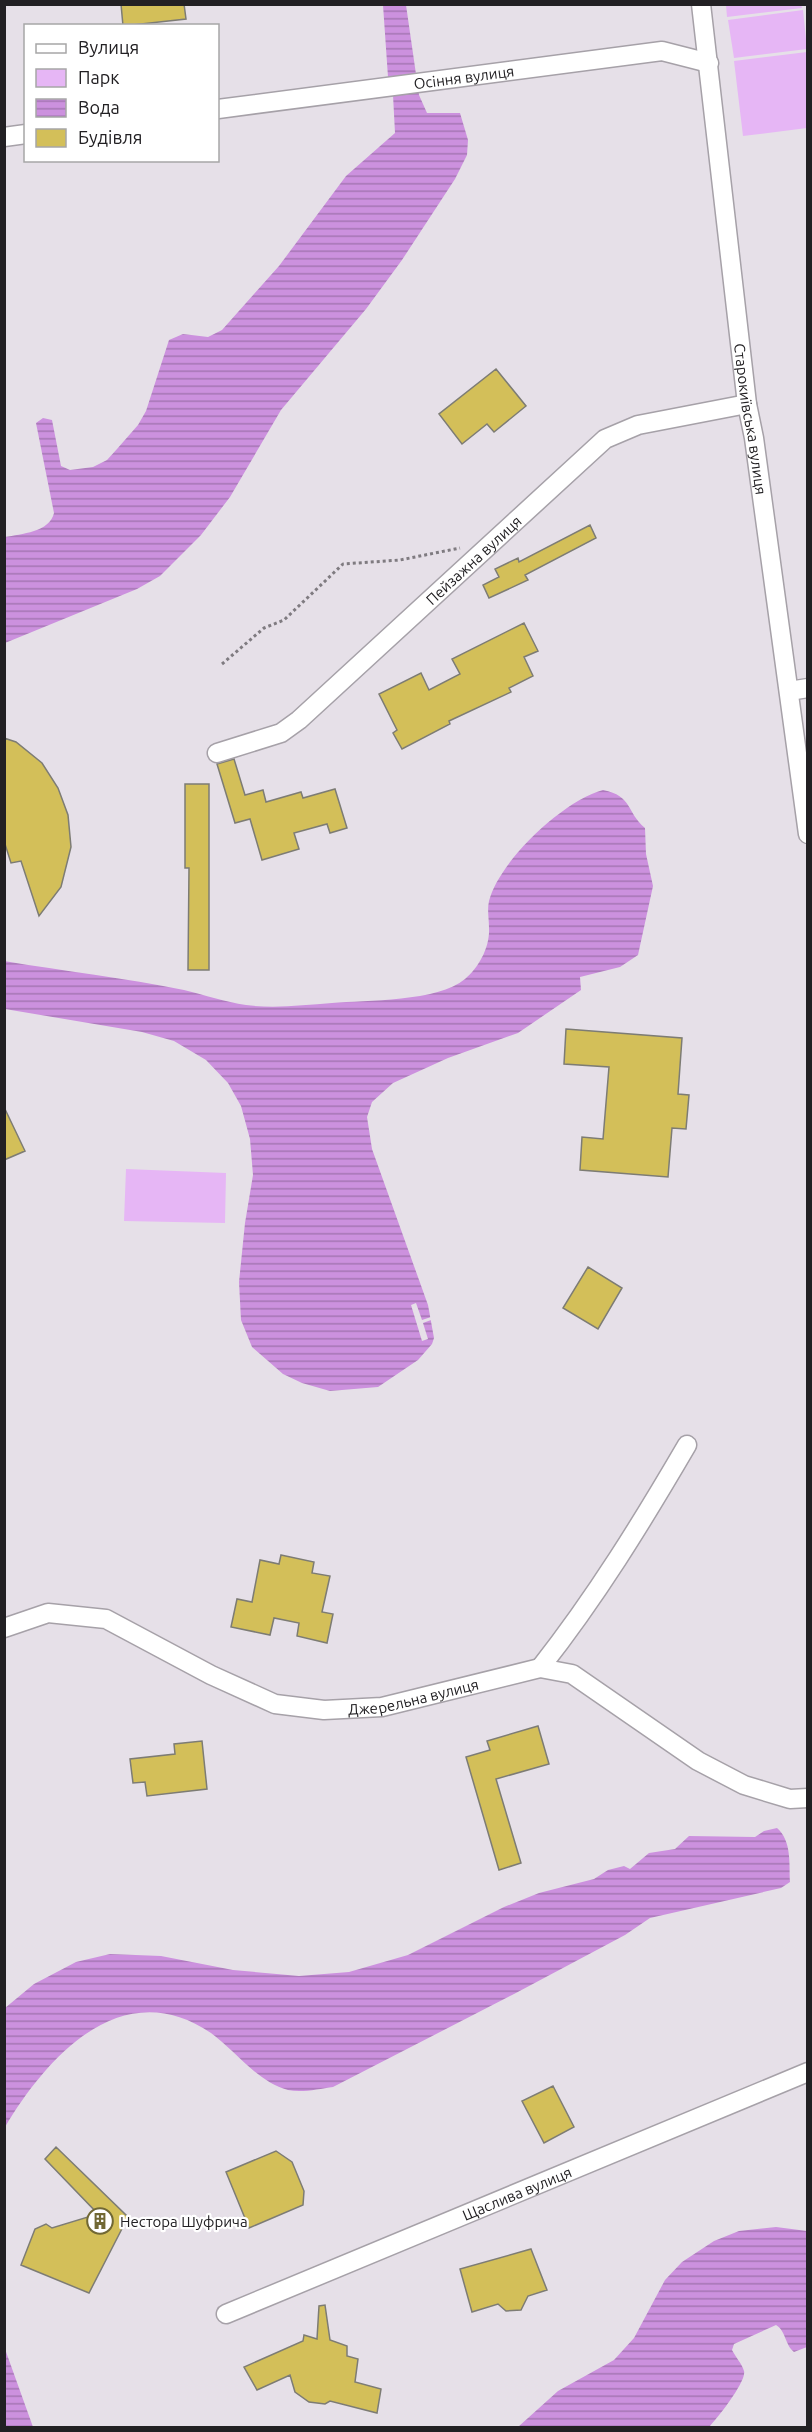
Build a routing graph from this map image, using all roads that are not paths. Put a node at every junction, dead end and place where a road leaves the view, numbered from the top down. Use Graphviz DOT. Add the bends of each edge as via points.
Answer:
graph roads {
  1 [pos="701,4"];
  2 [pos="709,63"];
  3 [pos="219,109"];
  4 [pos="24,134"];
  5 [pos="4,137"];
  6 [pos="747,404"];
  7 [pos="807,688"];
  8 [pos="789,691"];
  9 [pos="217,753"];
  10 [pos="807,834"];
  11 [pos="687,1445"];
  12 [pos="4,1628"];
  13 [pos="540,1668"];
  14 [pos="807,1798"];
  15 [pos="807,2072"];
  16 [pos="226,2314"];
  1 -- 2 [label="street, Старокиївська вулиця"];
  2 -- 3 [label="street, Осіння вулиця" via="662,51"];
  2 -- 6 [label="street, Старокиївська вулиця"];
  4 -- 5 [label="street"];
  6 -- 8 [label="street, Старокиївська вулиця"];
  6 -- 9 [label="street, Пейзажна вулиця" via="638,425 605,439 299,720 281,733"];
  7 -- 8 [label="street"];
  8 -- 10 [label="street, Старокиївська вулиця"];
  11 -- 13 [label="street" via="621,1557"];
  12 -- 13 [label="street, Джерельна вулиця" via="48,1613 106,1619 275,1704 324,1710 382,1707"];
  13 -- 14 [label="street, Джерельна вулиця" via="572,1674 698,1761 744,1785 790,1799"];
  15 -- 16 [label="street, Щаслива вулиця"];
}
